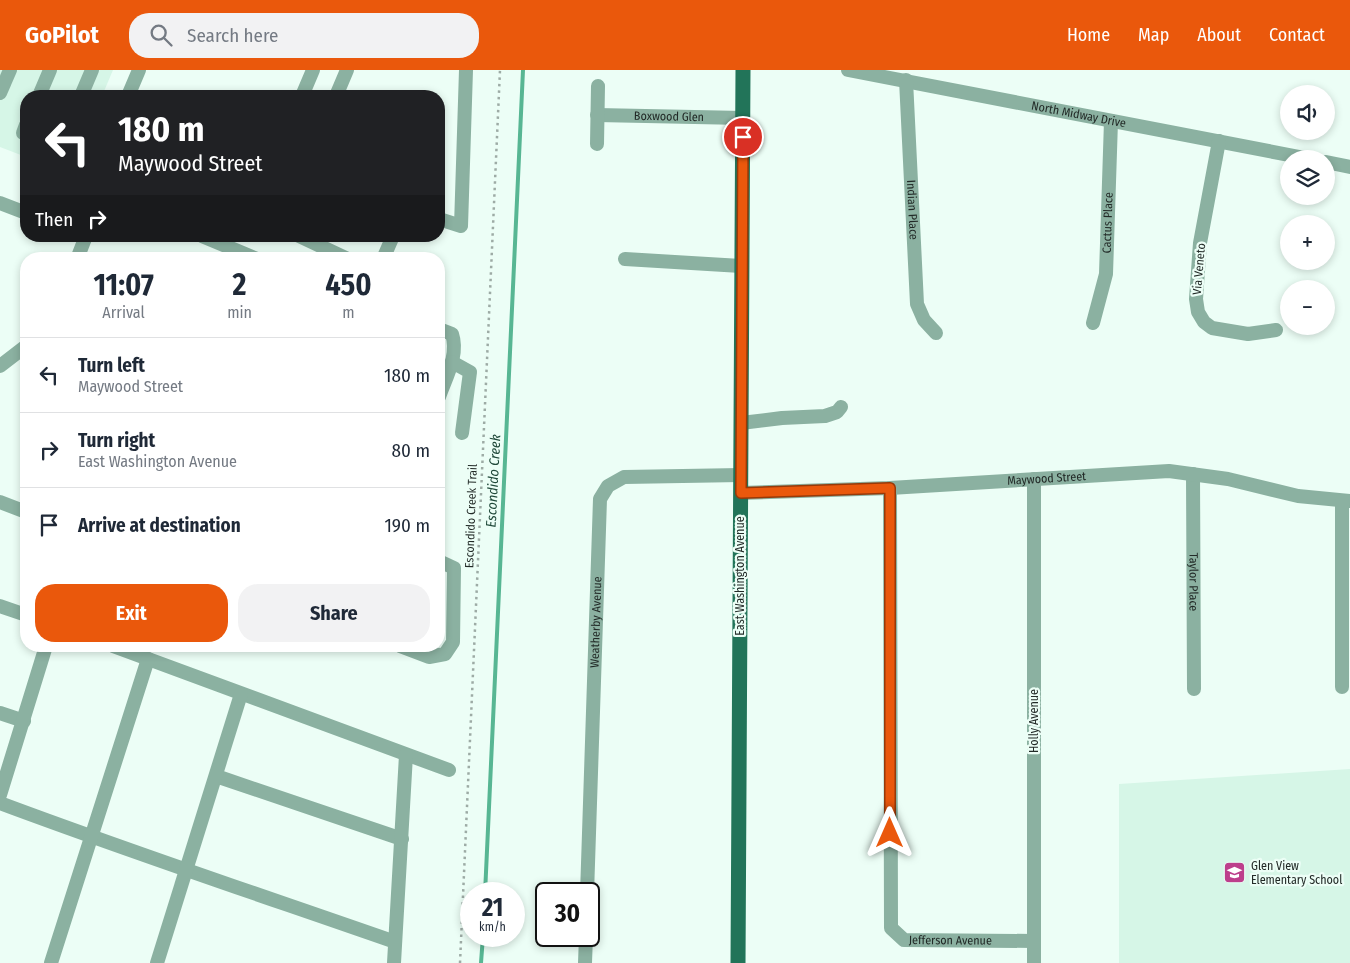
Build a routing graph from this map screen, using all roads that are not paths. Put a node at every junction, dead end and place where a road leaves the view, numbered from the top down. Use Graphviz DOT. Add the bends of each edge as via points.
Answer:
graph roads {
  1 [pos="10,70"];
  2 [pos="50,70"];
  3 [pos="92,70"];
  4 [pos="139,70"];
  5 [pos="314,70"];
  6 [pos="347,70"];
  7 [pos="466,70"];
  8 [pos="743,70"];
  9 [pos="848,70"];
  10 [pos="906,80"];
  11 [pos="598,86"];
  12 [pos="42,90"];
  13 [pos="84,90"];
  14 [pos="131,90"];
  15 [pos="305,90"];
  16 [pos="339,90"];
  17 [pos="0,92"];
  18 [pos="597,115"];
  19 [pos="743,118"];
  20 [pos="1111,121"];
  21 [pos="1219,141"];
  22 [pos="597,144"];
  23 [pos="1280,153"];
  24 [pos="1335,164"];
  25 [pos="1350,167"];
  26 [pos="0,203"];
  27 [pos="20,211"];
  28 [pos="445,221"];
  29 [pos="217,242"];
  30 [pos="312,242"];
  31 [pos="241,252"];
  32 [pos="333,252"];
  33 [pos="625,259"];
  34 [pos="741,266"];
  35 [pos="1092,323"];
  36 [pos="1276,330"];
  37 [pos="445,331"];
  38 [pos="936,333"];
  39 [pos="20,351"];
  40 [pos="452,362"];
  41 [pos="0,366"];
  42 [pos="445,381"];
  43 [pos="841,407"];
  44 [pos="741,422"];
  45 [pos="462,433"];
  46 [pos="1193,474"];
  47 [pos="741,475"];
  48 [pos="1034,479"];
  49 [pos="890,488"];
  50 [pos="741,493"];
  51 [pos="1346,501"];
  52 [pos="0,502"];
  53 [pos="20,510"];
  54 [pos="445,564"];
  55 [pos="0,606"];
  56 [pos="20,613"];
  57 [pos="44,652"];
  58 [pos="130,652"];
  59 [pos="417,652"];
  60 [pos="148,658"];
  61 [pos="1342,687"];
  62 [pos="1194,689"];
  63 [pos="241,694"];
  64 [pos="0,713"];
  65 [pos="24,721"];
  66 [pos="406,755"];
  67 [pos="449,770"];
  68 [pos="216,776"];
  69 [pos="0,795"];
  70 [pos="0,803"];
  71 [pos="90,837"];
  72 [pos="402,839"];
  73 [pos="186,869"];
  74 [pos="587,882"];
  75 [pos="1034,941"];
  76 [pos="395,942"];
  77 [pos="586,947"];
  78 [pos="51,963"];
  79 [pos="157,963"];
  80 [pos="394,963"];
  81 [pos="585,963"];
  82 [pos="738,963"];
  83 [pos="1034,963"];
  1 -- 17 [label="street"];
  2 -- 12 [label="street"];
  3 -- 13 [label="street"];
  4 -- 14 [label="street"];
  5 -- 15 [label="street"];
  6 -- 16 [label="street"];
  7 -- 28 [label="street" via="461,226"];
  8 -- 19 [label="main road, East Washington Avenue"];
  9 -- 10 [label="street, North Midway Drive"];
  10 -- 20 [label="street, North Midway Drive"];
  10 -- 38 [label="street, Indian Place" via="917,304 924,320"];
  11 -- 18 [label="street"];
  18 -- 19 [label="street, Boxwood Glen"];
  18 -- 22 [label="street"];
  19 -- 34 [label="main road, East Washington Avenue"];
  20 -- 21 [label="street, North Midway Drive"];
  20 -- 35 [label="street, Cactus Place" via="1106,274"];
  21 -- 23 [label="street, North Midway Drive"];
  21 -- 36 [label="street, Via Veneto" via="1200,243 1198,312 1212,328 1248,334"];
  24 -- 25 [label="street"];
  26 -- 27 [label="street"];
  29 -- 31 [label="street"];
  30 -- 32 [label="street"];
  33 -- 34 [label="street"];
  34 -- 44 [label="main road, East Washington Avenue"];
  37 -- 40 [label="street" via="452,334 455,344"];
  39 -- 41 [label="street"];
  40 -- 42 [label="street"];
  40 -- 45 [label="street" via="470,372"];
  43 -- 44 [label="street" via="825,416"];
  44 -- 47 [label="main road, East Washington Avenue"];
  46 -- 48 [label="street, Maywood Street" via="1169,471"];
  46 -- 51 [label="street, Maywood Street" via="1298,496"];
  46 -- 62 [label="street, Taylor Place"];
  47 -- 50 [label="main road, East Washington Avenue"];
  47 -- 74 [label="street, Weatherby Avenue" via="624,477 608,486 600,499"];
  48 -- 49 [label="street, Maywood Street"];
  48 -- 75 [label="street, Holly Avenue"];
  49 -- 50 [label="street, Maywood Street"];
  49 -- 75 [label="street, Jefferson Avenue" via="891,928 904,940"];
  50 -- 82 [label="main road, East Washington Avenue"];
  51 -- 61 [label="street"];
  52 -- 53 [label="street"];
  54 -- 59 [label="street" via="454,568 453,642 445,654 429,656"];
  55 -- 56 [label="street"];
  57 -- 65 [label="street"];
  58 -- 60 [label="street"];
  60 -- 63 [label="street"];
  60 -- 71 [label="street"];
  63 -- 66 [label="street"];
  63 -- 68 [label="street"];
  64 -- 65 [label="street"];
  65 -- 69 [label="street"];
  66 -- 67 [label="street"];
  66 -- 72 [label="street"];
  68 -- 72 [label="street"];
  68 -- 73 [label="street"];
  70 -- 71 [label="street"];
  71 -- 73 [label="street"];
  71 -- 78 [label="street"];
  72 -- 76 [label="street"];
  73 -- 76 [label="street"];
  73 -- 79 [label="street"];
  75 -- 83 [label="street, Holly Avenue"];
  76 -- 80 [label="street"];
  77 -- 81 [label="street"];
}
